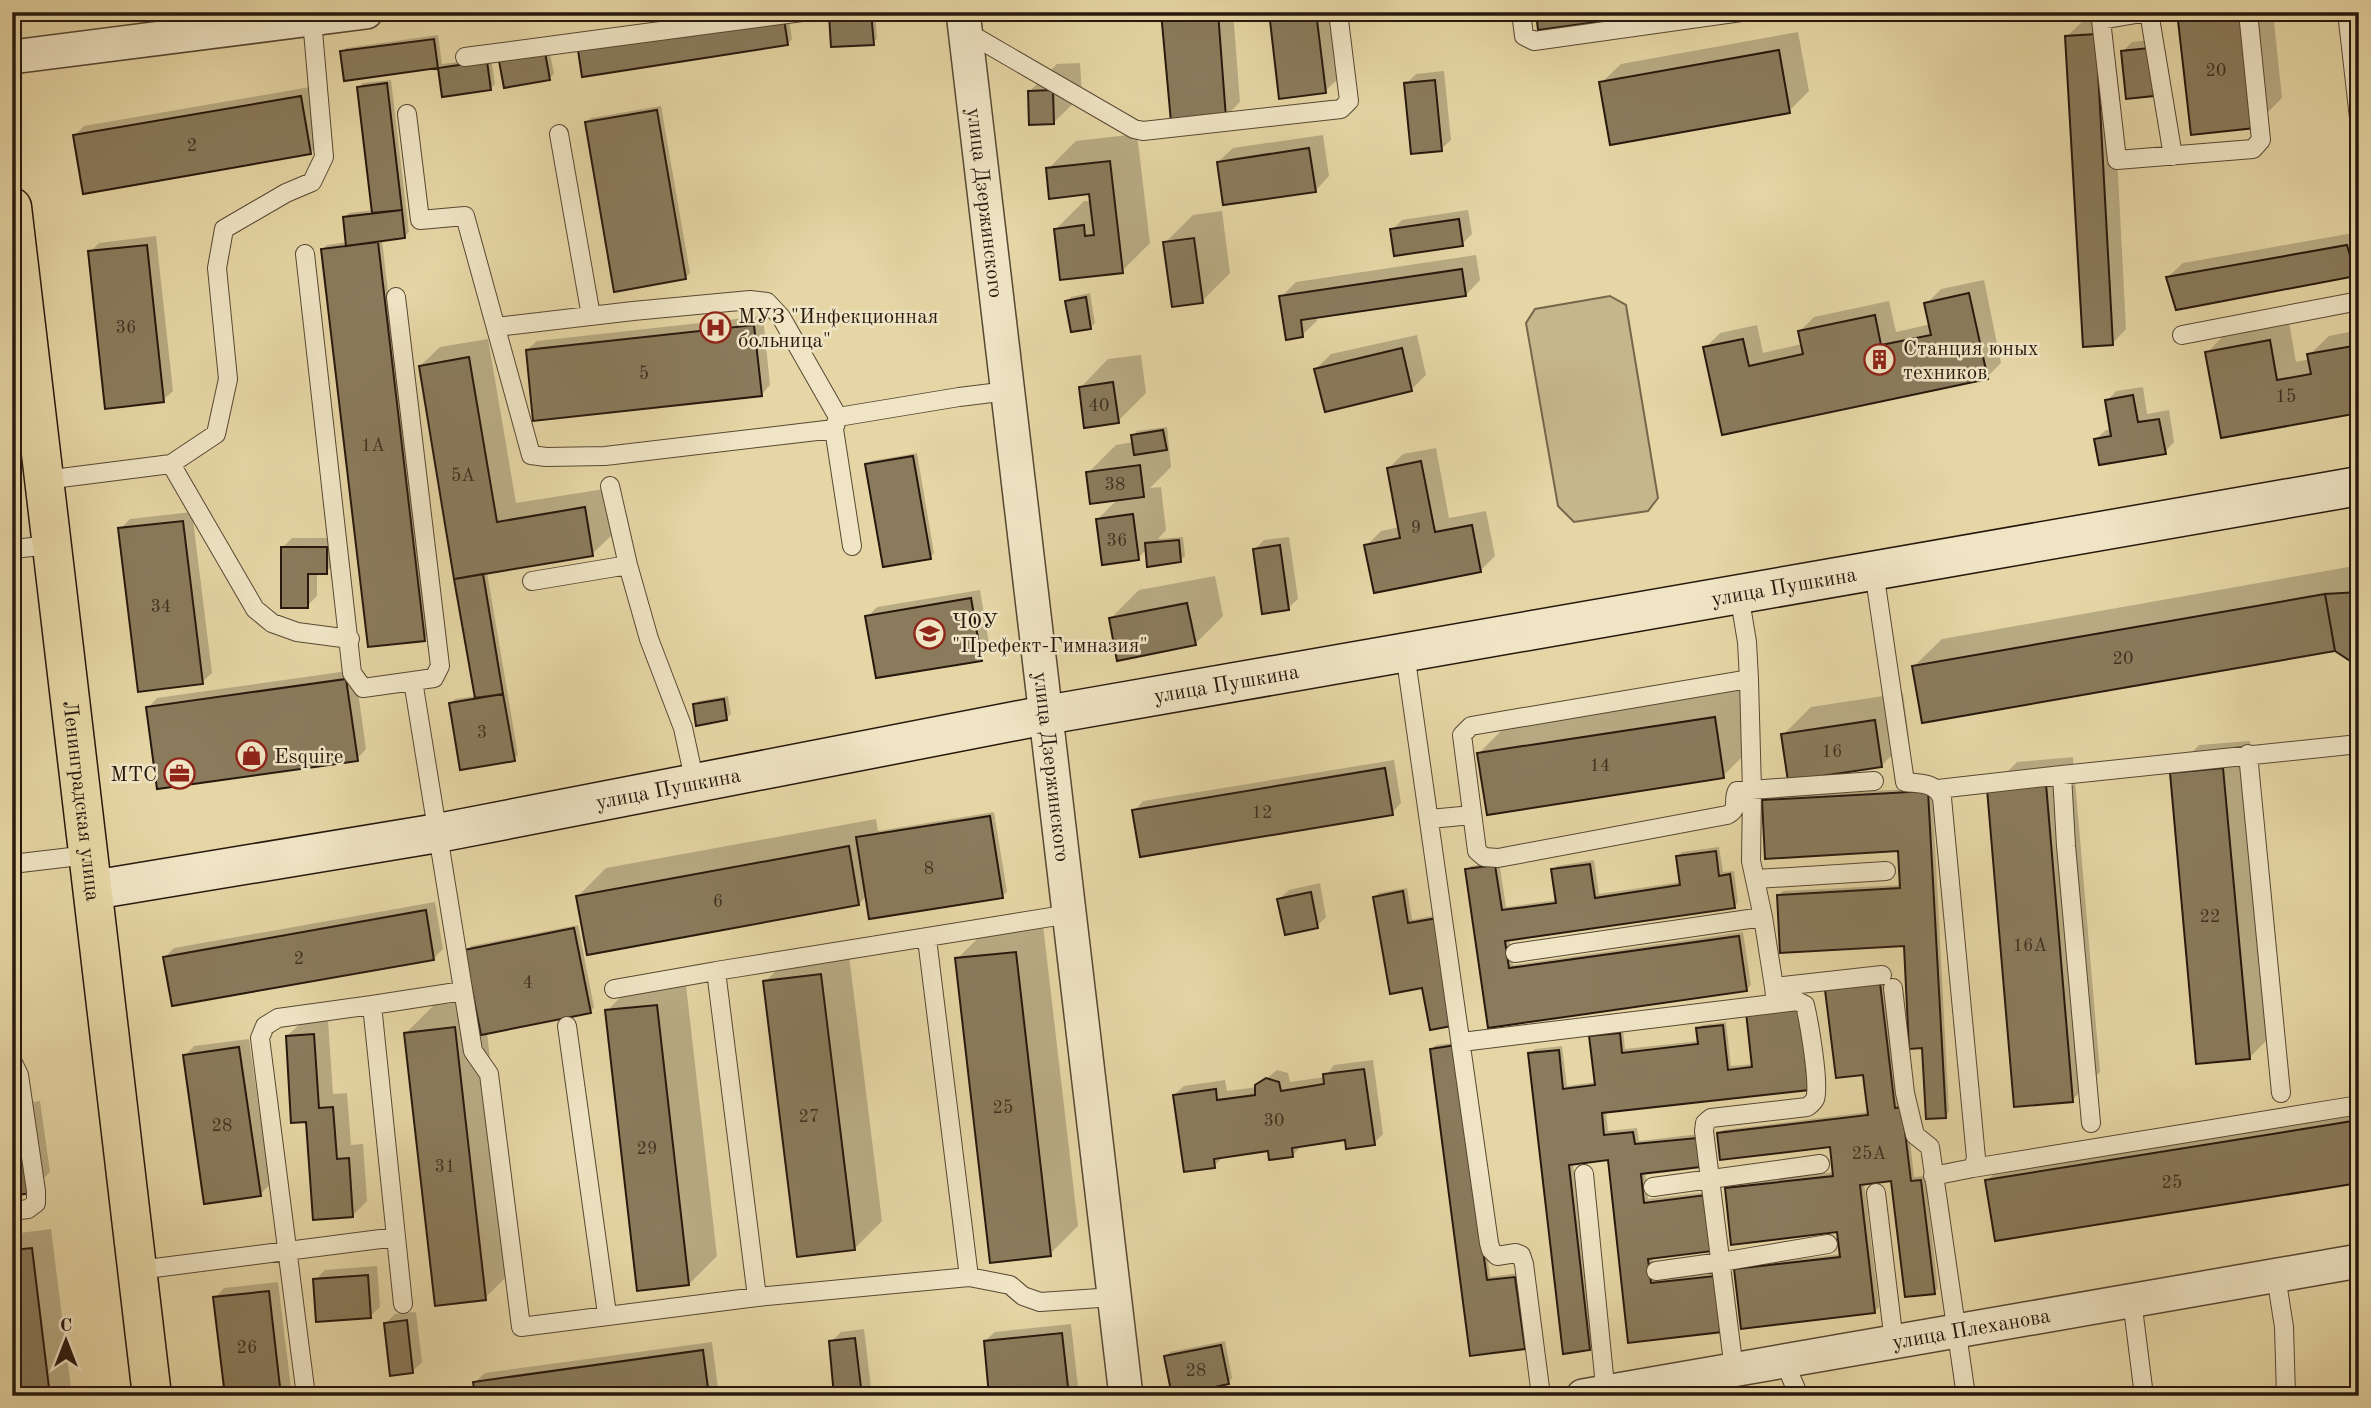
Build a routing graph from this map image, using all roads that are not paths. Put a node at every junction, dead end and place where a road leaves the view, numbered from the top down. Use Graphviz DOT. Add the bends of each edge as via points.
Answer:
graph roads {
  1 [pos="366,12"];
  2 [pos="802,12"];
  3 [pos="1338,12"];
  4 [pos="1521,12"];
  5 [pos="1741,12"];
  6 [pos="2148,12"];
  7 [pos="2248,12"];
  8 [pos="2347,12"];
  9 [pos="312,20"];
  10 [pos="964,22"];
  11 [pos="12,57"];
  12 [pos="465,57"];
  13 [pos="407,114"];
  14 [pos="2359,118"];
  15 [pos="559,134"];
  16 [pos="2173,156"];
  17 [pos="12,207"];
  18 [pos="305,254"];
  19 [pos="396,297"];
  20 [pos="2359,301"];
  21 [pos="591,316"];
  22 [pos="496,327"];
  23 [pos="2182,335"];
  24 [pos="1008,391"];
  25 [pos="836,423"];
  26 [pos="171,464"];
  27 [pos="45,480"];
  28 [pos="610,486"];
  29 [pos="2359,486"];
  30 [pos="52,545"];
  31 [pos="852,546"];
  32 [pos="12,549"];
  33 [pos="628,565"];
  34 [pos="1874,571"];
  35 [pos="532,581"];
  36 [pos="1739,594"];
  37 [pos="350,639"];
  38 [pos="1405,653"];
  39 [pos="1749,679"];
  40 [pos="413,681"];
  41 [pos="1046,715"];
  42 [pos="2359,744"];
  43 [pos="2248,754"];
  44 [pos="2062,775"];
  45 [pos="1874,781"];
  46 [pos="695,783"];
  47 [pos="1938,789"];
  48 [pos="1752,791"];
  49 [pos="1472,815"];
  50 [pos="1430,819"];
  51 [pos="438,833"];
  52 [pos="12,864"];
  53 [pos="1886,871"];
  54 [pos="91,872"];
  55 [pos="1756,879"];
  56 [pos="1070,914"];
  57 [pos="1763,917"];
  58 [pos="927,939"];
  59 [pos="1515,953"];
  60 [pos="716,971"];
  61 [pos="614,989"];
  62 [pos="463,991"];
  63 [pos="1774,995"];
  64 [pos="372,1004"];
  65 [pos="567,1026"];
  66 [pos="1462,1042"];
  67 [pos="12,1061"];
  68 [pos="2281,1093"];
  69 [pos="2359,1105"];
  70 [pos="2091,1123"];
  71 [pos="1820,1164"];
  72 [pos="1973,1168"];
  73 [pos="1584,1174"];
  74 [pos="1933,1176"];
  75 [pos="1710,1180"];
  76 [pos="1653,1187"];
  77 [pos="1876,1193"];
  78 [pos="12,1211"];
  79 [pos="396,1237"];
  80 [pos="1828,1244"];
  81 [pos="288,1251"];
  82 [pos="2359,1261"];
  83 [pos="1721,1262"];
  84 [pos="139,1270"];
  85 [pos="1656,1271"];
  86 [pos="2276,1276"];
  87 [pos="969,1277"];
  88 [pos="757,1297"];
  89 [pos="1114,1297"];
  90 [pos="2132,1300"];
  91 [pos="403,1304"];
  92 [pos="607,1314"];
  93 [pos="1956,1331"];
  94 [pos="1894,1342"];
  95 [pos="1784,1361"];
  96 [pos="1734,1370"];
  97 [pos="1598,1395"];
  98 [pos="152,1396"];
  99 [pos="306,1396"];
  100 [pos="1126,1396"];
  101 [pos="1541,1396"];
  102 [pos="1799,1396"];
  103 [pos="1966,1396"];
  104 [pos="2144,1396"];
  105 [pos="2286,1396"];
  1 -- 9 [label="street"];
  2 -- 12 [label="lane"];
  3 -- 10 [label="lane" via="1349,101 1341,109 1143,131"];
  4 -- 5 [label="lane" via="1524,36 1534,41"];
  6 -- 16 [label="lane"];
  6 -- 16 [label="lane" via="2101,20 2117,160"];
  7 -- 16 [label="lane" via="2261,140 2253,149"];
  8 -- 14 [label="lane"];
  9 -- 11 [label="street"];
  9 -- 26 [label="lane" via="324,157 312,182 224,229 217,268 228,379 216,434"];
  10 -- 24 [label="street, улица Дзержинского"];
  13 -- 22 [label="lane" via="420,220 465,216"];
  15 -- 21 [label="lane"];
  17 -- 27 [label="highway, Ленинградская улица"];
  18 -- 37 [label="lane"];
  19 -- 40 [label="lane" via="440,666 434,678"];
  20 -- 23 [label="lane"];
  21 -- 22 [label="lane"];
  21 -- 25 [label="lane" via="750,300 767,303 781,317"];
  22 -- 25 [label="lane" via="531,454 605,456"];
  24 -- 25 [label="lane"];
  24 -- 41 [label="street, улица Дзержинского"];
  25 -- 31 [label="lane"];
  26 -- 27 [label="lane"];
  26 -- 37 [label="lane" via="255,609 272,623 297,632"];
  27 -- 30 [label="highway, Ленинградская улица"];
  28 -- 33 [label="lane"];
  29 -- 34 [label="main road, улица Пушкина"];
  30 -- 32 [label="lane"];
  30 -- 54 [label="highway, Ленинградская улица"];
  33 -- 35 [label="lane"];
  33 -- 46 [label="lane" via="649,639 683,728"];
  34 -- 36 [label="main road, улица Пушкина"];
  34 -- 47 [label="lane" via="1905,782"];
  36 -- 38 [label="main road, улица Пушкина"];
  36 -- 39 [label="lane"];
  37 -- 40 [label="lane" via="352,673 363,688"];
  38 -- 41 [label="main road, улица Пушкина"];
  38 -- 50 [label="lane"];
  39 -- 48 [label="lane"];
  39 -- 49 [label="lane" via="1471,726 1462,735"];
  40 -- 51 [label="lane"];
  41 -- 46 [label="main road, улица Пушкина"];
  41 -- 56 [label="street, улица Дзержинского"];
  42 -- 43 [label="lane"];
  43 -- 44 [label="lane"];
  43 -- 68 [label="lane"];
  44 -- 47 [label="lane"];
  44 -- 70 [label="lane"];
  45 -- 48 [label="lane"];
  46 -- 51 [label="main road, улица Пушкина"];
  47 -- 72 [label="lane" via="1976,1158"];
  48 -- 49 [label="lane" via="1737,791 1736,807 1727,815 1498,858 1477,851"];
  48 -- 55 [label="lane" via="1751,861"];
  49 -- 50 [label="lane"];
  50 -- 66 [label="lane"];
  51 -- 54 [label="main road, улица Пушкина"];
  51 -- 62 [label="lane"];
  52 -- 54 [label="lane"];
  53 -- 55 [label="lane"];
  54 -- 84 [label="highway, Ленинградская улица"];
  55 -- 57 [label="lane"];
  56 -- 58 [label="lane"];
  56 -- 89 [label="street, улица Дзержинского"];
  57 -- 59 [label="lane"];
  57 -- 63 [label="lane"];
  58 -- 60 [label="lane"];
  58 -- 87 [label="lane"];
  60 -- 61 [label="lane"];
  60 -- 88 [label="lane"];
  62 -- 64 [label="lane"];
  62 -- 92 [label="lane" via="473,1051 489,1074 521,1327"];
  63 -- 66 [label="lane"];
  63 -- 74 [label="lane" via="1888,982 1905,1093 1915,1135 1930,1147"];
  63 -- 75 [label="lane" via="1805,1006 1814,1100 1807,1107 1711,1118 1704,1131"];
  64 -- 79 [label="lane"];
  64 -- 81 [label="lane" via="278,1018 262,1031"];
  65 -- 92 [label="lane"];
  66 -- 101 [label="lane" via="1489,1242 1497,1256 1521,1255"];
  67 -- 78 [label="lane" via="19,1075 36,1191 36,1203"];
  69 -- 72 [label="lane"];
  71 -- 75 [label="lane"];
  72 -- 74 [label="lane"];
  73 -- 97 [label="lane"];
  74 -- 93 [label="lane"];
  75 -- 76 [label="lane"];
  75 -- 83 [label="lane"];
  77 -- 94 [label="lane"];
  79 -- 81 [label="lane"];
  79 -- 91 [label="lane"];
  80 -- 83 [label="lane"];
  81 -- 84 [label="lane"];
  81 -- 99 [label="lane"];
  82 -- 86 [label="street, улица Плеханова"];
  83 -- 85 [label="lane"];
  83 -- 96 [label="lane"];
  84 -- 98 [label="highway, Ленинградская улица"];
  86 -- 90 [label="street, улица Плеханова"];
  86 -- 105 [label="lane" via="2284,1327"];
  87 -- 88 [label="lane"];
  87 -- 89 [label="lane" via="1010,1285 1040,1302"];
  88 -- 92 [label="lane"];
  89 -- 100 [label="street, улица Дзержинского"];
  90 -- 93 [label="street, улица Плеханова"];
  90 -- 104 [label="lane"];
  93 -- 94 [label="street, улица Плеханова"];
  93 -- 103 [label="lane"];
  94 -- 95 [label="street, улица Плеханова"];
  95 -- 96 [label="street, улица Плеханова"];
  95 -- 102 [label="lane"];
  96 -- 97 [label="street, улица Плеханова"];
}
